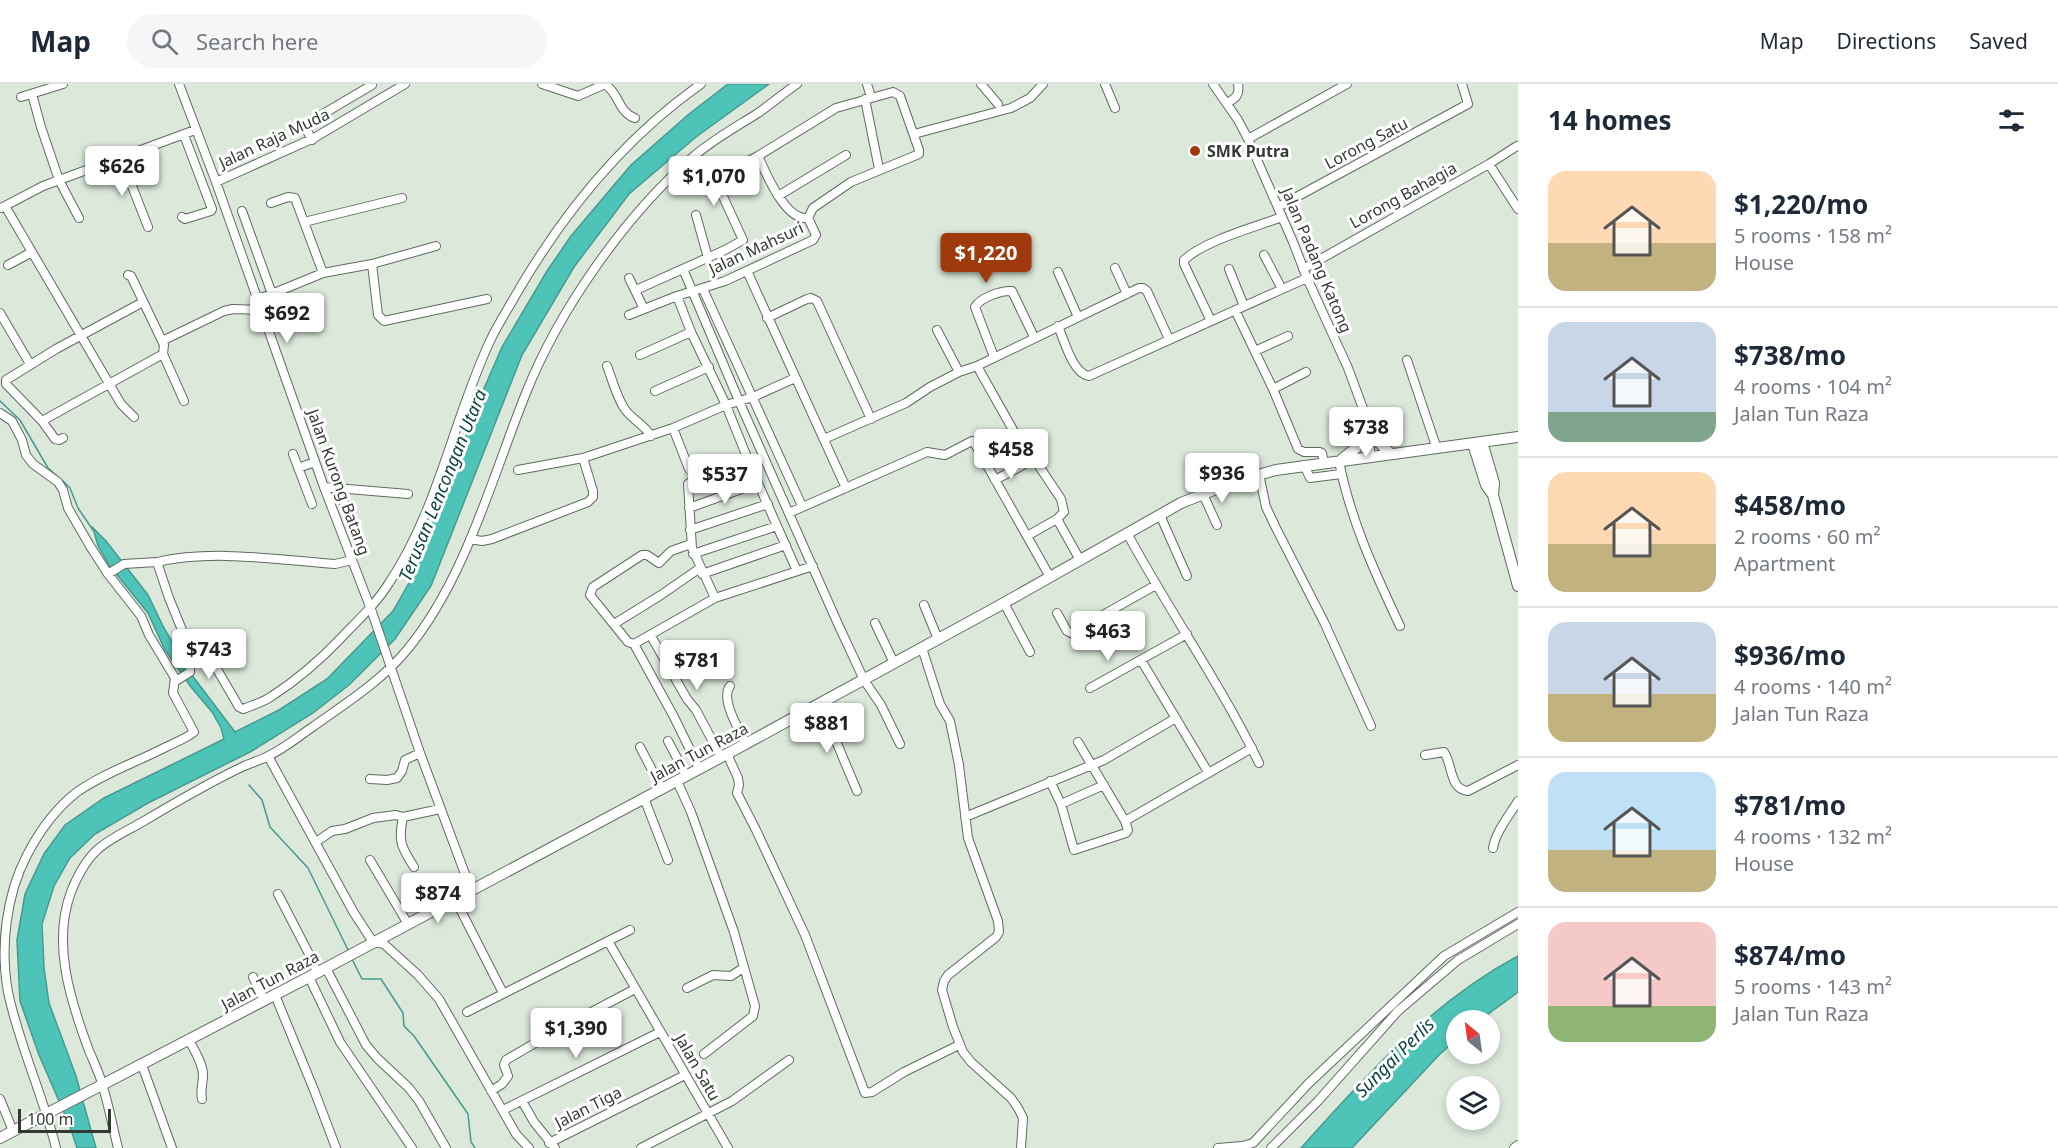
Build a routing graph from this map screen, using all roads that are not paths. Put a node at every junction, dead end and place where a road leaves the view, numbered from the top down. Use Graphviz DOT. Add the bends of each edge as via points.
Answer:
graph roads {
  1 [pos="63,84"];
  2 [pos="179,84"];
  3 [pos="405,84"];
  4 [pos="543,84"];
  5 [pos="701,84"];
  6 [pos="797,84"];
  7 [pos="867,84"];
  8 [pos="981,84"];
  9 [pos="1042,84"];
  10 [pos="1105,84"];
  11 [pos="1213,84"];
  12 [pos="1238,84"];
  13 [pos="1347,84"];
  14 [pos="1462,84"];
  15 [pos="372,85"];
  16 [pos="32,94"];
  17 [pos="21,98"];
  18 [pos="868,98"];
  19 [pos="1227,103"];
  20 [pos="998,104"];
  21 [pos="1115,108"];
  22 [pos="635,118"];
  23 [pos="195,130"];
  24 [pos="914,134"];
  25 [pos="184,135"];
  26 [pos="1248,139"];
  27 [pos="312,140"];
  28 [pos="1517,146"];
  29 [pos="846,155"];
  30 [pos="758,156"];
  31 [pos="121,158"];
  32 [pos="1489,164"];
  33 [pos="879,169"];
  34 [pos="59,180"];
  35 [pos="216,182"];
  36 [pos="778,196"];
  37 [pos="402,198"];
  38 [pos="271,203"];
  39 [pos="1278,207"];
  40 [pos="2,208"];
  41 [pos="1518,209"];
  42 [pos="242,211"];
  43 [pos="696,215"];
  44 [pos="182,217"];
  45 [pos="1282,217"];
  46 [pos="79,218"];
  47 [pos="808,220"];
  48 [pos="304,222"];
  49 [pos="148,227"];
  50 [pos="436,246"];
  51 [pos="32,252"];
  52 [pos="1264,255"];
  53 [pos="708,258"];
  54 [pos="372,264"];
  55 [pos="8,265"];
  56 [pos="1115,268"];
  57 [pos="683,269"];
  58 [pos="1229,269"];
  59 [pos="1303,269"];
  60 [pos="747,271"];
  61 [pos="1058,272"];
  62 [pos="323,273"];
  63 [pos="128,275"];
  64 [pos="629,278"];
  65 [pos="1307,278"];
  66 [pos="704,289"];
  67 [pos="1282,289"];
  68 [pos="636,290"];
  69 [pos="693,292"];
  70 [pos="272,294"];
  71 [pos="1127,294"];
  72 [pos="677,296"];
  73 [pos="487,299"];
  74 [pos="256,300"];
  75 [pos="143,302"];
  76 [pos="1244,306"];
  77 [pos="644,309"];
  78 [pos="260,310"];
  79 [pos="1235,310"];
  80 [pos="1,315"];
  81 [pos="629,315"];
  82 [pos="1078,317"];
  83 [pos="767,318"];
  84 [pos="1211,321"];
  85 [pos="1058,326"];
  86 [pos="937,330"];
  87 [pos="691,332"];
  88 [pos="81,335"];
  89 [pos="1288,336"];
  90 [pos="1034,337"];
  91 [pos="1169,339"];
  92 [pos="162,340"];
  93 [pos="1255,351"];
  94 [pos="163,354"];
  95 [pos="640,355"];
  96 [pos="994,357"];
  97 [pos="1407,360"];
  98 [pos="30,364"];
  99 [pos="607,366"];
  100 [pos="977,366"];
  101 [pos="709,367"];
  102 [pos="959,372"];
  103 [pos="1306,372"];
  104 [pos="795,378"];
  105 [pos="109,383"];
  106 [pos="1273,389"];
  107 [pos="655,391"];
  108 [pos="753,397"];
  109 [pos="184,401"];
  110 [pos="738,401"];
  111 [pos="726,405"];
  112 [pos="0,413"];
  113 [pos="134,417"];
  114 [pos="871,419"];
  115 [pos="42,421"];
  116 [pos="674,428"];
  117 [pos="1367,431"];
  118 [pos="651,436"];
  119 [pos="1518,437"];
  120 [pos="63,438"];
  121 [pos="824,439"];
  122 [pos="1478,443"];
  123 [pos="1437,449"];
  124 [pos="293,454"];
  125 [pos="1391,454"];
  126 [pos="1371,456"];
  127 [pos="583,458"];
  128 [pos="747,458"];
  129 [pos="328,459"];
  130 [pos="1339,461"];
  131 [pos="315,462"];
  132 [pos="1324,463"];
  133 [pos="1304,465"];
  134 [pos="1039,466"];
  135 [pos="298,468"];
  136 [pos="689,469"];
  137 [pos="518,470"];
  138 [pos="1259,474"];
  139 [pos="1341,474"];
  140 [pos="996,480"];
  141 [pos="758,483"];
  142 [pos="324,487"];
  143 [pos="846,488"];
  144 [pos="339,489"];
  145 [pos="408,494"];
  146 [pos="1203,494"];
  147 [pos="312,504"];
  148 [pos="768,504"];
  149 [pos="802,506"];
  150 [pos="346,508"];
  151 [pos="689,508"];
  152 [pos="789,513"];
  153 [pos="1160,514"];
  154 [pos="1058,519"];
  155 [pos="1217,525"];
  156 [pos="777,526"];
  157 [pos="690,530"];
  158 [pos="1127,533"];
  159 [pos="1027,536"];
  160 [pos="470,539"];
  161 [pos="786,545"];
  162 [pos="692,549"];
  163 [pos="1080,560"];
  164 [pos="352,561"];
  165 [pos="157,562"];
  166 [pos="813,566"];
  167 [pos="701,571"];
  168 [pos="797,571"];
  169 [pos="110,573"];
  170 [pos="1187,576"];
  171 [pos="1050,578"];
  172 [pos="1156,585"];
  173 [pos="1518,586"];
  174 [pos="715,598"];
  175 [pos="1004,603"];
  176 [pos="924,605"];
  177 [pos="371,610"];
  178 [pos="1057,613"];
  179 [pos="875,623"];
  180 [pos="614,624"];
  181 [pos="1400,626"];
  182 [pos="1187,634"];
  183 [pos="651,636"];
  184 [pos="938,639"];
  185 [pos="634,644"];
  186 [pos="190,648"];
  187 [pos="922,648"];
  188 [pos="1030,652"];
  189 [pos="1141,660"];
  190 [pos="894,663"];
  191 [pos="391,667"];
  192 [pos="183,676"];
  193 [pos="864,680"];
  194 [pos="730,686"];
  195 [pos="1090,688"];
  196 [pos="816,705"];
  197 [pos="1176,718"];
  198 [pos="1371,726"];
  199 [pos="668,741"];
  200 [pos="1078,742"];
  201 [pos="746,743"];
  202 [pos="900,744"];
  203 [pos="640,747"];
  204 [pos="1252,748"];
  205 [pos="420,753"];
  206 [pos="1425,754"];
  207 [pos="268,756"];
  208 [pos="724,756"];
  209 [pos="1259,762"];
  210 [pos="1090,764"];
  211 [pos="1518,765"];
  212 [pos="699,768"];
  213 [pos="1208,772"];
  214 [pos="681,778"];
  215 [pos="370,779"];
  216 [pos="1050,781"];
  217 [pos="1104,785"];
  218 [pos="662,789"];
  219 [pos="857,791"];
  220 [pos="644,798"];
  221 [pos="1518,801"];
  222 [pos="1061,804"];
  223 [pos="441,809"];
  224 [pos="965,816"];
  225 [pos="403,817"];
  226 [pos="1125,821"];
  227 [pos="316,842"];
  228 [pos="1493,848"];
  229 [pos="370,860"];
  230 [pos="668,860"];
  231 [pos="414,867"];
  232 [pos="471,890"];
  233 [pos="278,894"];
  234 [pos="455,899"];
  235 [pos="1518,912"];
  236 [pos="408,924"];
  237 [pos="1518,924"];
  238 [pos="630,930"];
  239 [pos="608,941"];
  240 [pos="373,942"];
  241 [pos="743,968"];
  242 [pos="317,972"];
  243 [pos="253,977"];
  244 [pos="635,988"];
  245 [pos="687,988"];
  246 [pos="503,993"];
  247 [pos="275,995"];
  248 [pos="264,1000"];
  249 [pos="467,1012"];
  250 [pos="660,1032"];
  251 [pos="189,1040"];
  252 [pos="959,1045"];
  253 [pos="704,1054"];
  254 [pos="789,1060"];
  255 [pos="142,1065"];
  256 [pos="685,1076"];
  257 [pos="103,1086"];
  258 [pos="491,1091"];
  259 [pos="0,1099"];
  260 [pos="202,1099"];
  261 [pos="522,1101"];
  262 [pos="503,1110"];
  263 [pos="49,1112"];
  264 [pos="708,1114"];
  265 [pos="13,1131"];
  266 [pos="0,1138"];
  267 [pos="552,1145"];
  268 [pos="1518,1145"];
  269 [pos="170,1147"];
  270 [pos="56,1148"];
  271 [pos="118,1148"];
  272 [pos="336,1148"];
  273 [pos="412,1148"];
  274 [pos="446,1148"];
  275 [pos="529,1148"];
  276 [pos="641,1148"];
  277 [pos="729,1148"];
  278 [pos="1021,1148"];
  279 [pos="1218,1148"];
  280 [pos="1271,1148"];
  281 [pos="1514,1148"];
  1 -- 16 [label="street"];
  2 -- 23 [label="street, Jalan Kurong Batang"];
  3 -- 27 [label="street, Jalan Raja Muda"];
  4 -- 22 [label="street" via="578,96 606,85 626,113"];
  5 -- 177 [label="street" via="623,152 559,226 534,264 474,379 424,518"];
  6 -- 160 [label="street" via="693,156 610,247 579,291 528,388"];
  7 -- 18 [label="street"];
  8 -- 20 [label="street"];
  9 -- 24 [label="street" via="1030,98 1011,108"];
  10 -- 21 [label="street"];
  11 -- 19 [label="street, Jalan Padang Katong"];
  12 -- 19 [label="street" via="1237,98"];
  13 -- 26 [label="street"];
  14 -- 39 [label="street, Lorong Satu" via="1468,105"];
  15 -- 27 [label="street" via="306,124"];
  16 -- 17 [label="street"];
  16 -- 34 [label="street"];
  18 -- 24 [label="street" via="898,94"];
  18 -- 30 [label="street" via="836,108"];
  18 -- 33 [label="street"];
  19 -- 26 [label="street, Jalan Padang Katong"];
  23 -- 25 [label="street"];
  23 -- 35 [label="street, Jalan Kurong Batang"];
  24 -- 33 [label="street" via="919,154"];
  25 -- 31 [label="street"];
  25 -- 44 [label="street" via="212,209"];
  26 -- 39 [label="street, Jalan Padang Katong"];
  27 -- 35 [label="street, Jalan Raja Muda"];
  28 -- 32 [label="street, Lorong Bahagia"];
  29 -- 36 [label="street"];
  30 -- 36 [label="street"];
  30 -- 53 [label="street" via="721,177 720,190 743,240"];
  31 -- 34 [label="street"];
  31 -- 49 [label="street"];
  32 -- 41 [label="street"];
  32 -- 59 [label="street, Lorong Bahagia"];
  33 -- 47 [label="street" via="851,182 813,208"];
  34 -- 40 [label="street"];
  34 -- 46 [label="street"];
  35 -- 74 [label="street, Jalan Kurong Batang"];
  36 -- 47 [label="street" via="789,209"];
  37 -- 48 [label="street"];
  38 -- 48 [label="street" via="294,198"];
  39 -- 45 [label="street, Jalan Padang Katong"];
  40 -- 51 [label="street"];
  42 -- 70 [label="street"];
  43 -- 53 [label="street"];
  45 -- 59 [label="street, Jalan Padang Katong"];
  45 -- 84 [label="street" via="1216,242 1184,260"];
  47 -- 60 [label="street, Jalan Mahsuri" via="816,235 813,240"];
  48 -- 62 [label="street"];
  50 -- 54 [label="street"];
  51 -- 55 [label="street"];
  51 -- 88 [label="street"];
  52 -- 67 [label="street"];
  53 -- 57 [label="street"];
  54 -- 62 [label="street"];
  54 -- 73 [label="street" via="378,315 384,321"];
  56 -- 71 [label="street"];
  57 -- 68 [label="street"];
  57 -- 69 [label="street"];
  58 -- 76 [label="street"];
  59 -- 65 [label="street, Jalan Padang Katong"];
  60 -- 66 [label="street, Jalan Mahsuri"];
  60 -- 83 [label="street"];
  61 -- 82 [label="street"];
  62 -- 70 [label="street"];
  63 -- 75 [label="street"];
  64 -- 68 [label="street"];
  65 -- 67 [label="street"];
  65 -- 117 [label="street, Jalan Padang Katong" via="1353,380"];
  66 -- 69 [label="street, Jalan Mahsuri"];
  66 -- 108 [label="street"];
  67 -- 76 [label="street"];
  68 -- 77 [label="street"];
  69 -- 72 [label="street, Jalan Mahsuri"];
  69 -- 110 [label="street"];
  70 -- 74 [label="street"];
  71 -- 82 [label="street"];
  71 -- 91 [label="street" via="1145,289"];
  72 -- 77 [label="street, Jalan Mahsuri"];
  72 -- 87 [label="street"];
  74 -- 78 [label="street, Jalan Kurong Batang"];
  75 -- 88 [label="street"];
  75 -- 92 [label="street"];
  76 -- 79 [label="street"];
  77 -- 81 [label="street, Jalan Mahsuri"];
  78 -- 92 [label="street" via="224,311"];
  78 -- 131 [label="street, Jalan Kurong Batang"];
  79 -- 84 [label="street"];
  79 -- 93 [label="street"];
  80 -- 98 [label="street"];
  82 -- 85 [label="street"];
  83 -- 104 [label="street"];
  83 -- 114 [label="street" via="807,299 817,301"];
  84 -- 91 [label="street"];
  85 -- 90 [label="street"];
  85 -- 91 [label="street" via="1076,368 1085,376"];
  86 -- 102 [label="street"];
  87 -- 95 [label="street"];
  87 -- 101 [label="street"];
  88 -- 98 [label="street"];
  88 -- 105 [label="street"];
  89 -- 93 [label="street"];
  90 -- 96 [label="street"];
  90 -- 96 [label="street" via="1012,291 978,302 975,307"];
  92 -- 94 [label="street"];
  93 -- 106 [label="street"];
  94 -- 105 [label="street"];
  94 -- 109 [label="street"];
  96 -- 100 [label="street"];
  97 -- 123 [label="street"];
  98 -- 115 [label="street" via="9,377 6,384"];
  99 -- 118 [label="street" via="624,408"];
  100 -- 102 [label="street"];
  100 -- 140 [label="street" via="1026,453 1023,465"];
  101 -- 107 [label="street"];
  101 -- 111 [label="street"];
  102 -- 114 [label="street"];
  103 -- 106 [label="street"];
  104 -- 108 [label="street"];
  104 -- 121 [label="street"];
  105 -- 113 [label="street"];
  105 -- 115 [label="street"];
  106 -- 132 [label="street" via="1298,449 1322,453"];
  108 -- 110 [label="street"];
  108 -- 149 [label="street"];
  110 -- 111 [label="street"];
  110 -- 152 [label="street"];
  111 -- 116 [label="street"];
  111 -- 128 [label="street"];
  112 -- 169 [label="street" via="12,422 33,464 58,482 68,508"];
  114 -- 121 [label="street"];
  115 -- 120 [label="street" via="56,439"];
  116 -- 118 [label="street"];
  116 -- 136 [label="street"];
  117 -- 125 [label="main road"];
  117 -- 126 [label="street, Jalan Padang Katong"];
  117 -- 130 [label="main road" via="1356,448"];
  118 -- 127 [label="street"];
  119 -- 122 [label="main road, Jalan Tun Raza"];
  121 -- 143 [label="street"];
  122 -- 123 [label="main road, Jalan Tun Raza"];
  122 -- 173 [label="main road" via="1494,483 1493,495"];
  123 -- 125 [label="main road, Jalan Tun Raza"];
  124 -- 135 [label="street"];
  125 -- 126 [label="main road, Jalan Tun Raza"];
  126 -- 130 [label="main road, Jalan Tun Raza"];
  127 -- 137 [label="street"];
  127 -- 160 [label="street" via="593,491 588,502 492,539"];
  128 -- 141 [label="street"];
  128 -- 151 [label="street" via="692,480 688,484"];
  129 -- 144 [label="street"];
  130 -- 132 [label="main road, Jalan Tun Raza"];
  130 -- 139 [label="street"];
  131 -- 135 [label="street"];
  131 -- 142 [label="street, Jalan Kurong Batang"];
  132 -- 133 [label="main road, Jalan Tun Raza"];
  133 -- 138 [label="main road, Jalan Tun Raza"];
  133 -- 139 [label="street" via="1310,478"];
  134 -- 154 [label="street" via="1064,507"];
  135 -- 147 [label="street"];
  138 -- 146 [label="main road, Jalan Tun Raza"];
  138 -- 198 [label="street" via="1266,507"];
  139 -- 181 [label="street" via="1358,527"];
  140 -- 143 [label="street" via="975,444 969,441 945,455 927,452"];
  140 -- 159 [label="street"];
  141 -- 148 [label="street"];
  141 -- 151 [label="street"];
  142 -- 144 [label="street"];
  142 -- 164 [label="street, Jalan Kurong Batang"];
  143 -- 149 [label="street"];
  144 -- 145 [label="street"];
  144 -- 150 [label="street"];
  146 -- 153 [label="main road, Jalan Tun Raza"];
  146 -- 155 [label="street"];
  148 -- 156 [label="street"];
  148 -- 157 [label="street"];
  149 -- 152 [label="street"];
  151 -- 157 [label="street"];
  152 -- 166 [label="street"];
  153 -- 158 [label="main road, Jalan Tun Raza"];
  153 -- 170 [label="street"];
  154 -- 159 [label="street"];
  154 -- 163 [label="street"];
  156 -- 161 [label="street"];
  156 -- 162 [label="street"];
  157 -- 162 [label="street"];
  158 -- 163 [label="main road, Jalan Tun Raza"];
  158 -- 172 [label="street"];
  159 -- 171 [label="street"];
  160 -- 191 [label="street" via="425,624"];
  161 -- 167 [label="street"];
  161 -- 168 [label="street"];
  162 -- 167 [label="street"];
  162 -- 180 [label="street" via="671,551 658,563 642,555 593,587 591,598"];
  163 -- 171 [label="main road, Jalan Tun Raza"];
  164 -- 165 [label="street" via="335,564 217,555"];
  164 -- 177 [label="street, Jalan Kurong Batang"];
  165 -- 169 [label="street" via="124,564"];
  165 -- 186 [label="street"];
  166 -- 168 [label="street"];
  166 -- 193 [label="street"];
  167 -- 174 [label="street"];
  167 -- 180 [label="street"];
  168 -- 174 [label="street"];
  169 -- 192 [label="street" via="168,662"];
  171 -- 175 [label="main road, Jalan Tun Raza"];
  172 -- 178 [label="street" via="1071,633"];
  172 -- 182 [label="street"];
  174 -- 183 [label="street"];
  175 -- 184 [label="main road, Jalan Tun Raza"];
  175 -- 188 [label="street"];
  176 -- 184 [label="street"];
  177 -- 186 [label="street" via="322,658 271,697 243,709 204,647"];
  177 -- 191 [label="street, Jalan Kurong Batang"];
  179 -- 190 [label="street"];
  180 -- 185 [label="street"];
  182 -- 189 [label="street"];
  182 -- 204 [label="street"];
  183 -- 185 [label="street"];
  183 -- 208 [label="street"];
  184 -- 187 [label="main road, Jalan Tun Raza"];
  185 -- 212 [label="street"];
  186 -- 192 [label="street" via="192,657"];
  187 -- 190 [label="main road, Jalan Tun Raza"];
  187 -- 224 [label="street" via="940,704 950,721"];
  189 -- 195 [label="street"];
  189 -- 197 [label="street"];
  190 -- 193 [label="main road, Jalan Tun Raza"];
  191 -- 205 [label="street, Jalan Kurong Batang"];
  191 -- 207 [label="street"];
  192 -- 263 [label="street" via="173,693 194,734 97,780 62,804 37,837 12,894 4,935 7,990"];
  193 -- 196 [label="main road, Jalan Tun Raza"];
  193 -- 202 [label="street"];
  194 -- 201 [label="street" via="729,705"];
  196 -- 201 [label="main road, Jalan Tun Raza"];
  196 -- 219 [label="street" via="828,722"];
  197 -- 210 [label="street" via="1104,760"];
  197 -- 213 [label="street"];
  199 -- 214 [label="street"];
  200 -- 210 [label="street"];
  201 -- 208 [label="main road, Jalan Tun Raza"];
  203 -- 218 [label="street"];
  204 -- 209 [label="street"];
  204 -- 213 [label="street"];
  205 -- 215 [label="street" via="405,760 397,778"];
  205 -- 223 [label="street, Jalan Kurong Batang"];
  206 -- 211 [label="street" via="1444,753 1461,790"];
  207 -- 227 [label="street"];
  207 -- 257 [label="street" via="107,843 93,853 77,880 65,917 63,947 75,1011"];
  208 -- 212 [label="main road, Jalan Tun Raza"];
  208 -- 252 [label="street" via="738,778 737,793 805,935 865,1093"];
  210 -- 216 [label="street"];
  210 -- 217 [label="street"];
  212 -- 214 [label="main road, Jalan Tun Raza"];
  213 -- 226 [label="street"];
  214 -- 218 [label="main road, Jalan Tun Raza"];
  214 -- 241 [label="street"];
  216 -- 222 [label="street"];
  216 -- 224 [label="street"];
  217 -- 222 [label="street"];
  217 -- 226 [label="street"];
  218 -- 220 [label="main road, Jalan Tun Raza"];
  220 -- 230 [label="street"];
  220 -- 232 [label="main road, Jalan Tun Raza"];
  221 -- 228 [label="street"];
  222 -- 226 [label="street" via="1074,850 1124,836 1128,830"];
  223 -- 225 [label="street"];
  223 -- 232 [label="street, Jalan Kurong Batang"];
  224 -- 252 [label="street" via="968,838 999,928 996,937 948,975 942,985"];
  225 -- 227 [label="street" via="374,818 332,831"];
  225 -- 231 [label="street" via="401,845"];
  227 -- 240 [label="street"];
  229 -- 236 [label="street"];
  232 -- 234 [label="main road, Jalan Tun Raza"];
  233 -- 242 [label="street"];
  234 -- 236 [label="main road, Jalan Tun Raza"];
  234 -- 246 [label="street"];
  235 -- 279 [label="street" via="1444,956 1309,1083 1253,1143"];
  236 -- 240 [label="main road, Jalan Tun Raza"];
  237 -- 280 [label="street" via="1458,960 1398,1011"];
  238 -- 239 [label="street"];
  239 -- 244 [label="street, Jalan Satu"];
  239 -- 246 [label="street"];
  240 -- 242 [label="main road, Jalan Tun Raza"];
  240 -- 258 [label="street" via="384,944 439,999"];
  241 -- 245 [label="street" via="731,976 713,975"];
  241 -- 253 [label="street" via="755,1011 746,1023"];
  242 -- 247 [label="main road, Jalan Tun Raza"];
  242 -- 273 [label="street" via="340,1042"];
  242 -- 274 [label="street" via="366,1045 419,1101"];
  243 -- 248 [label="street"];
  244 -- 250 [label="street, Jalan Satu"];
  244 -- 258 [label="street" via="506,1060 508,1076"];
  246 -- 249 [label="street"];
  247 -- 248 [label="main road, Jalan Tun Raza"];
  247 -- 272 [label="street"];
  248 -- 251 [label="main road, Jalan Tun Raza"];
  250 -- 256 [label="street, Jalan Satu"];
  250 -- 261 [label="street"];
  251 -- 255 [label="main road, Jalan Tun Raza"];
  251 -- 260 [label="street" via="203,1073"];
  252 -- 278 [label="street" via="971,1062 1015,1102 1023,1118"];
  254 -- 264 [label="street"];
  255 -- 257 [label="main road, Jalan Tun Raza"];
  255 -- 269 [label="street"];
  256 -- 264 [label="street, Jalan Satu"];
  256 -- 267 [label="street, Jalan Tiga"];
  257 -- 263 [label="main road, Jalan Tun Raza"];
  257 -- 271 [label="street"];
  258 -- 262 [label="street"];
  259 -- 265 [label="street"];
  261 -- 262 [label="street"];
  261 -- 267 [label="street, Jalan Tiga"];
  262 -- 275 [label="street"];
  263 -- 265 [label="main road, Jalan Tun Raza"];
  263 -- 270 [label="street"];
  264 -- 276 [label="street"];
  264 -- 277 [label="street, Jalan Satu"];
  265 -- 266 [label="main road, Jalan Tun Raza"];
  268 -- 281 [label="street"];
}
